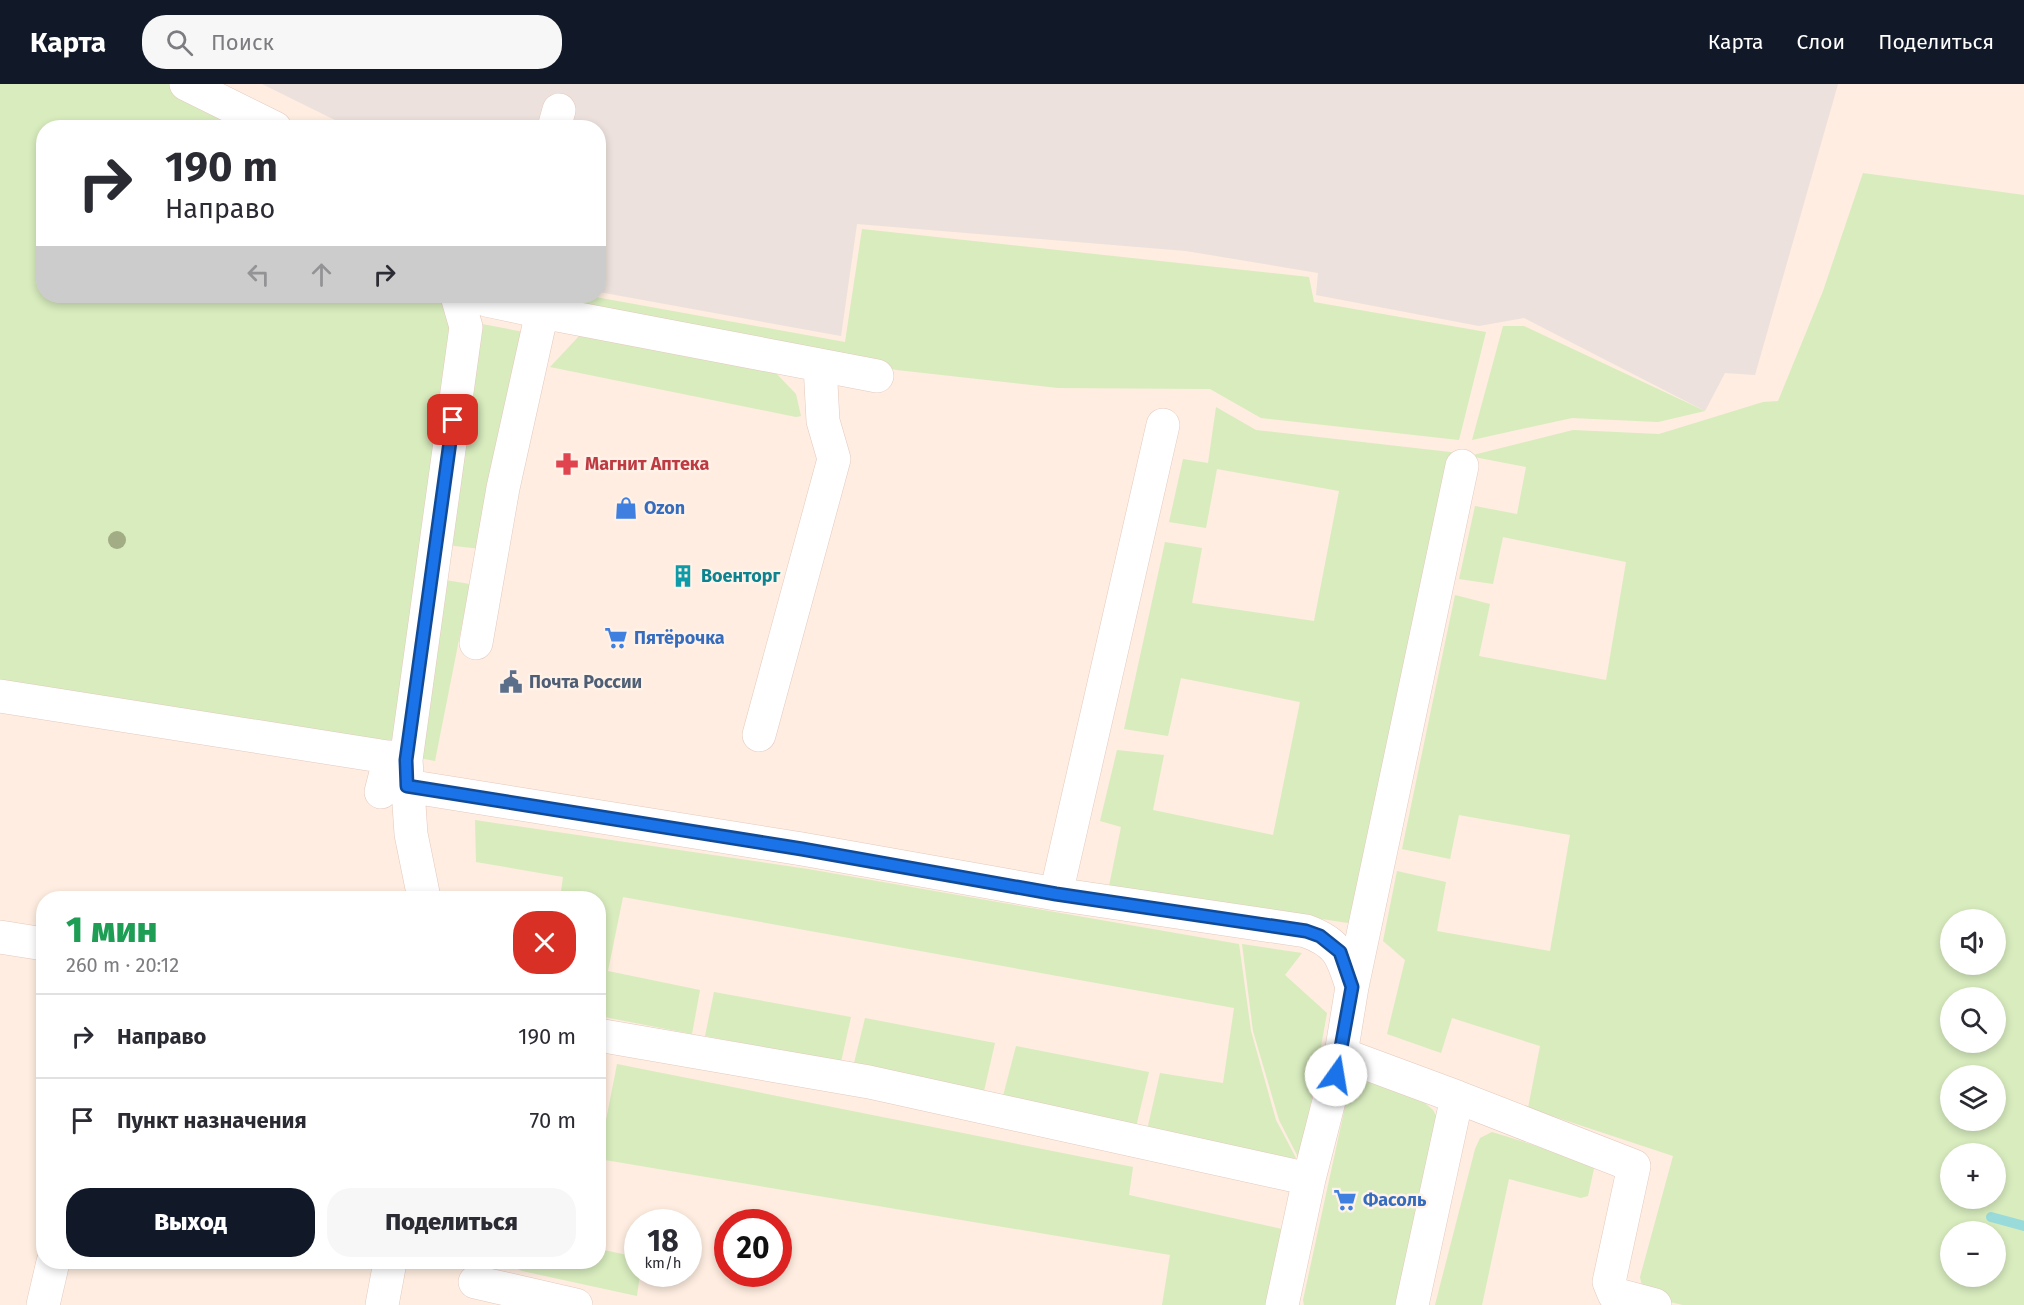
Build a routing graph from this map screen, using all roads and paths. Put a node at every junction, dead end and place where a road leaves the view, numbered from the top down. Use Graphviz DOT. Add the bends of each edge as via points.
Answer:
graph roads {
  1 [pos="186,84"];
  2 [pos="259,120"];
  3 [pos="476,303"];
  4 [pos="504,303"];
  5 [pos="542,312"];
  6 [pos="820,365"];
  7 [pos="877,376"];
  8 [pos="1162,425"];
  9 [pos="1462,466"];
  10 [pos="476,643"];
  11 [pos="0,696"];
  12 [pos="759,735"];
  13 [pos="396,774"];
  14 [pos="423,891"];
  15 [pos="1056,894"];
  16 [pos="1306,931"];
  17 [pos="0,937"];
  18 [pos="1362,940"];
  19 [pos="36,943"];
  20 [pos="1352,987"];
  21 [pos="606,1036"];
  22 [pos="1341,1054"];
  23 [pos="1457,1097"];
  24 [pos="1309,1179"];
  25 [pos="51,1269"];
  26 [pos="389,1269"];
  27 [pos="475,1283"];
  28 [pos="43,1305"];
  29 [pos="382,1305"];
  30 [pos="576,1305"];
  31 [pos="1282,1305"];
  32 [pos="1412,1305"];
  33 [pos="1655,1305"];
  1 -- 2 [label="street"];
  3 -- 13 [label="street" via="466,327"];
  4 -- 5 [label="street"];
  5 -- 6 [label="street"];
  5 -- 10 [label="street" via="503,488"];
  6 -- 7 [label="street"];
  6 -- 12 [label="street" via="823,421 834,459"];
  8 -- 15 [label="street"];
  9 -- 18 [label="street"];
  11 -- 13 [label="street"];
  13 -- 14 [label="street"];
  13 -- 15 [label="street"];
  15 -- 16 [label="street"];
  16 -- 18 [label="street"];
  16 -- 20 [label="street" via="1320,936 1340,952"];
  17 -- 19 [label="street"];
  18 -- 20 [label="street"];
  20 -- 22 [label="street"];
  21 -- 24 [label="street" via="869,1082"];
  22 -- 23 [label="street"];
  22 -- 24 [label="street"];
  23 -- 32 [label="street"];
  23 -- 33 [label="street" via="1634,1166 1609,1282 1614,1294"];
  24 -- 31 [label="street"];
  25 -- 28 [label="street"];
  26 -- 29 [label="street"];
  27 -- 30 [label="street"];
}
